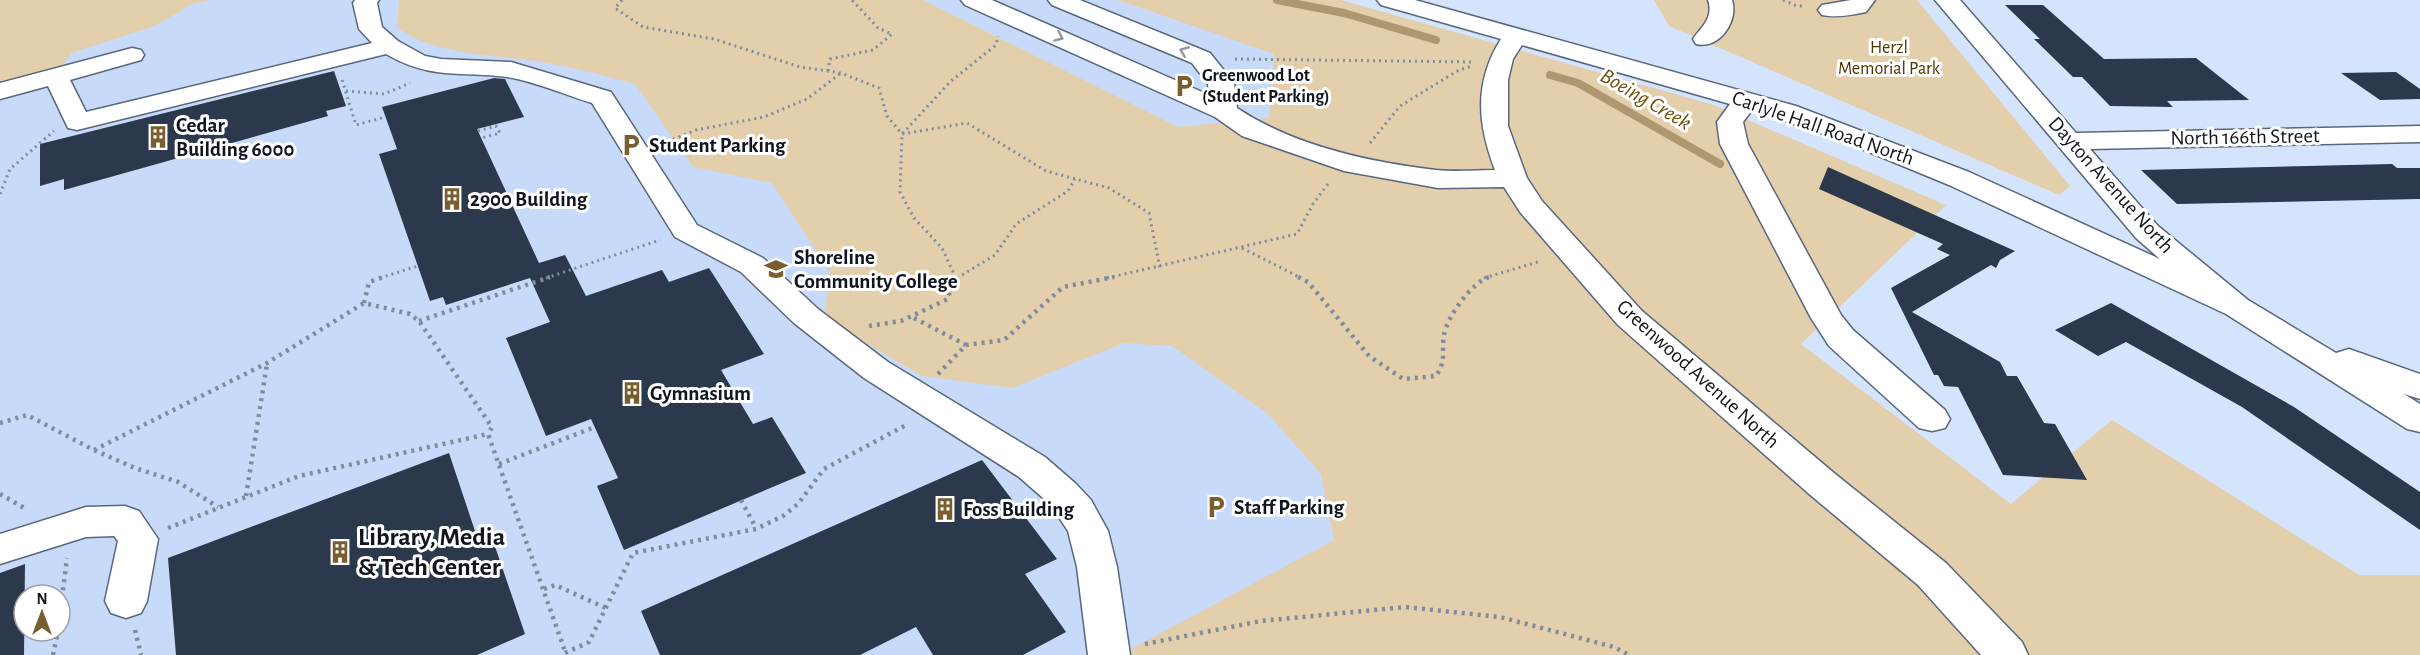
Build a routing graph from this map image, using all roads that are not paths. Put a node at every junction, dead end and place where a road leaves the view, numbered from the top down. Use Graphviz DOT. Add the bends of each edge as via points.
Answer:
graph roads {
  1 [pos="367,0"];
  2 [pos="973,0"];
  3 [pos="1060,0"];
  4 [pos="1389,0"];
  5 [pos="1720,0"];
  6 [pos="1863,0"];
  7 [pos="1947,0"];
  8 [pos="1830,10"];
  9 [pos="1705,39"];
  10 [pos="389,46"];
  11 [pos="1501,53"];
  12 [pos="132,55"];
  13 [pos="56,76"];
  14 [pos="0,91"];
  15 [pos="1746,100"];
  16 [pos="1224,111"];
  17 [pos="2420,134"];
  18 [pos="2070,141"];
  19 [pos="1513,177"];
  20 [pos="2140,224"];
  21 [pos="2084,233"];
  22 [pos="2237,307"];
  23 [pos="2293,339"];
  24 [pos="2420,387"];
  25 [pos="1932,419"];
  26 [pos="2420,420"];
  27 [pos="0,549"];
  28 [pos="126,601"];
  29 [pos="1108,653"];
  30 [pos="2007,655"];
  1 -- 10 [label="street" via="371,29"];
  2 -- 16 [label="street, one-way"];
  16 -- 3 [label="street, one-way" via="1221,83 1201,58"];
  4 -- 11 [label="street, Carlyle Hall Road North"];
  5 -- 9 [label="street" via="1723,5 1718,23"];
  6 -- 8 [label="street" via="1858,7"];
  7 -- 18 [label="street, Dayton Avenue North"];
  10 -- 13 [label="street" via="77,122"];
  10 -- 29 [label="street" via="429,65 511,70 602,98 686,231 752,264 806,316 876,370 1032,467 1063,494 1088,531 1097,567"];
  11 -- 15 [label="street, Carlyle Hall Road North"];
  11 -- 19 [label="street, Greenwood Avenue North" via="1494,91 1496,126"];
  12 -- 13 [label="street"];
  13 -- 14 [label="street"];
  15 -- 21 [label="street, Carlyle Hall Road North" via="1862,138"];
  15 -- 25 [label="street" via="1730,122 1734,144 1767,213 1827,318 1841,338"];
  16 -- 19 [label="street" via="1252,130 1344,163 1438,179"];
  17 -- 18 [label="street, North 166th Street"];
  18 -- 20 [label="street, Dayton Avenue North"];
  19 -- 30 [label="street, Greenwood Avenue North" via="1530,206 1630,318 1932,574"];
  20 -- 21 [label="street" via="2121,235"];
  20 -- 22 [label="street, Dayton Avenue North"];
  21 -- 22 [label="street, Carlyle Hall Road North"];
  22 -- 23 [label="street, Dayton Avenue North"];
  23 -- 24 [label="street"];
  23 -- 26 [label="street, Dayton Avenue North"];
  27 -- 28 [label="street" via="86,522 125,521 138,539"];
}
